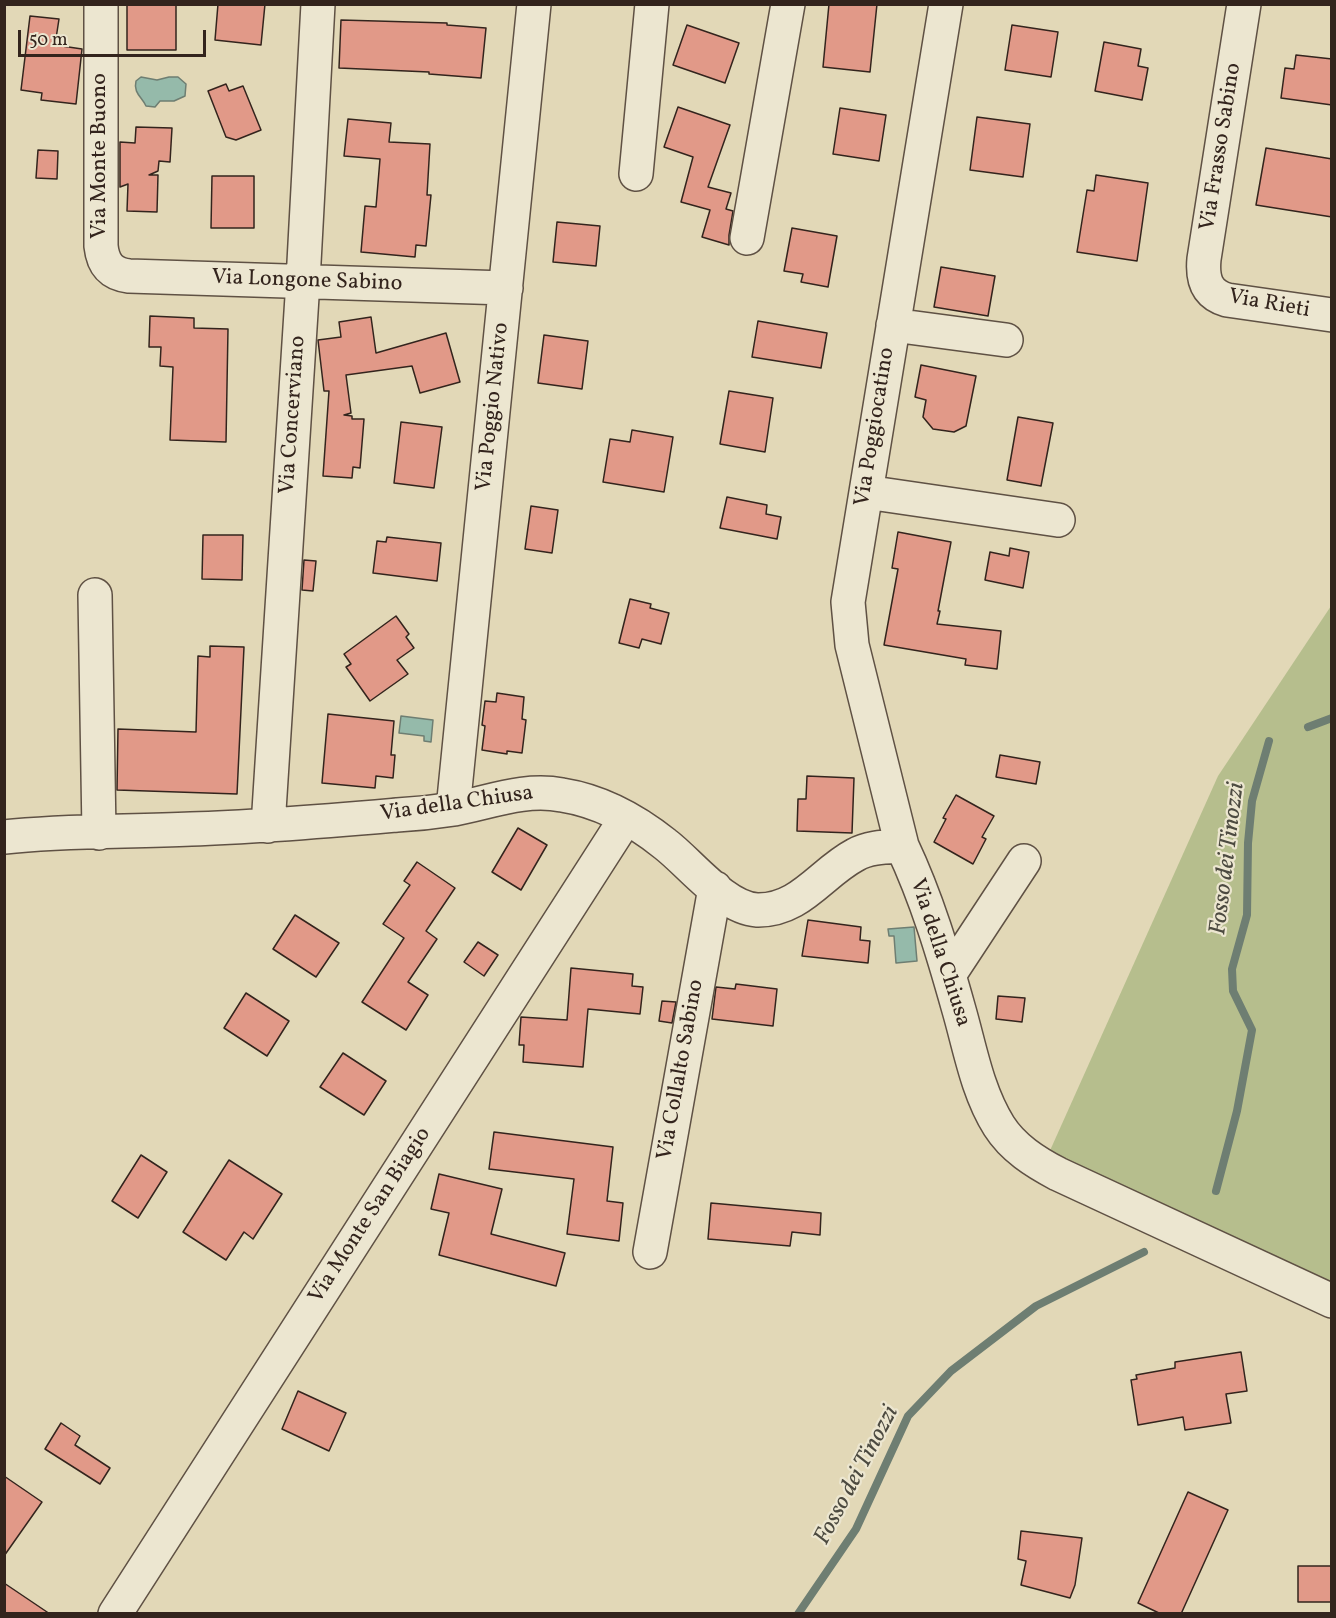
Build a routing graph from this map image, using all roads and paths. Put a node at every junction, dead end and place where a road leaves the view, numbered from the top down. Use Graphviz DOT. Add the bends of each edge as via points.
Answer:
graph roads {
  1 [pos="101,4"];
  2 [pos="318,4"];
  3 [pos="534,4"];
  4 [pos="652,4"];
  5 [pos="788,4"];
  6 [pos="946,4"];
  7 [pos="1244,4"];
  8 [pos="636,174"];
  9 [pos="747,238"];
  10 [pos="110,270"];
  11 [pos="303,281"];
  12 [pos="506,288"];
  13 [pos="1208,289"];
  14 [pos="1332,315"];
  15 [pos="893,325"];
  16 [pos="1005,340"];
  17 [pos="866,492"];
  18 [pos="1058,520"];
  19 [pos="95,595"];
  20 [pos="453,809"];
  21 [pos="626,818"];
  22 [pos="268,826"];
  23 [pos="99,833"];
  24 [pos="4,837"];
  25 [pos="902,846"];
  26 [pos="1024,861"];
  27 [pos="715,888"];
  28 [pos="950,975"];
  29 [pos="650,1252"];
  30 [pos="1332,1301"];
  31 [pos="115,1614"];
  1 -- 10 [label="street, Via Monte Buono" via="101,246"];
  2 -- 11 [label="street, Via Concerviano"];
  3 -- 12 [label="street, Via Poggio Nativo"];
  4 -- 8 [label="street"];
  5 -- 9 [label="street"];
  6 -- 15 [label="street, Via Poggiocatino"];
  7 -- 13 [label="street, Via Frasso Sabino" via="1204,260"];
  10 -- 11 [label="street, Via Longone Sabino" via="129,276"];
  11 -- 12 [label="street, Via Longone Sabino"];
  11 -- 22 [label="street, Via Concerviano"];
  12 -- 20 [label="street, Via Poggio Nativo"];
  13 -- 14 [label="street, Via Rieti" via="1227,300"];
  15 -- 16 [label="street"];
  15 -- 17 [label="street, Via Poggiocatino"];
  17 -- 18 [label="street"];
  17 -- 25 [label="street, Via Poggiocatino" via="848,615 854,654"];
  19 -- 23 [label="street"];
  20 -- 21 [label="street, Via della Chiusa" via="513,795 543,793 585,800"];
  20 -- 22 [label="street, Via della Chiusa"];
  21 -- 27 [label="street, Via della Chiusa" via="663,842"];
  21 -- 31 [label="street, Via Monte San Biagio"];
  22 -- 23 [label="street, Via della Chiusa"];
  23 -- 24 [label="street, Via della Chiusa"];
  25 -- 27 [label="street, Via della Chiusa" via="855,855 808,892 775,908 742,907"];
  25 -- 28 [label="street, Via della Chiusa"];
  26 -- 28 [label="street"];
  27 -- 29 [label="street, Via Collalto Sabino"];
  28 -- 30 [label="street, Via della Chiusa" via="988,1104 1006,1136 1022,1151 1058,1174"];
}
